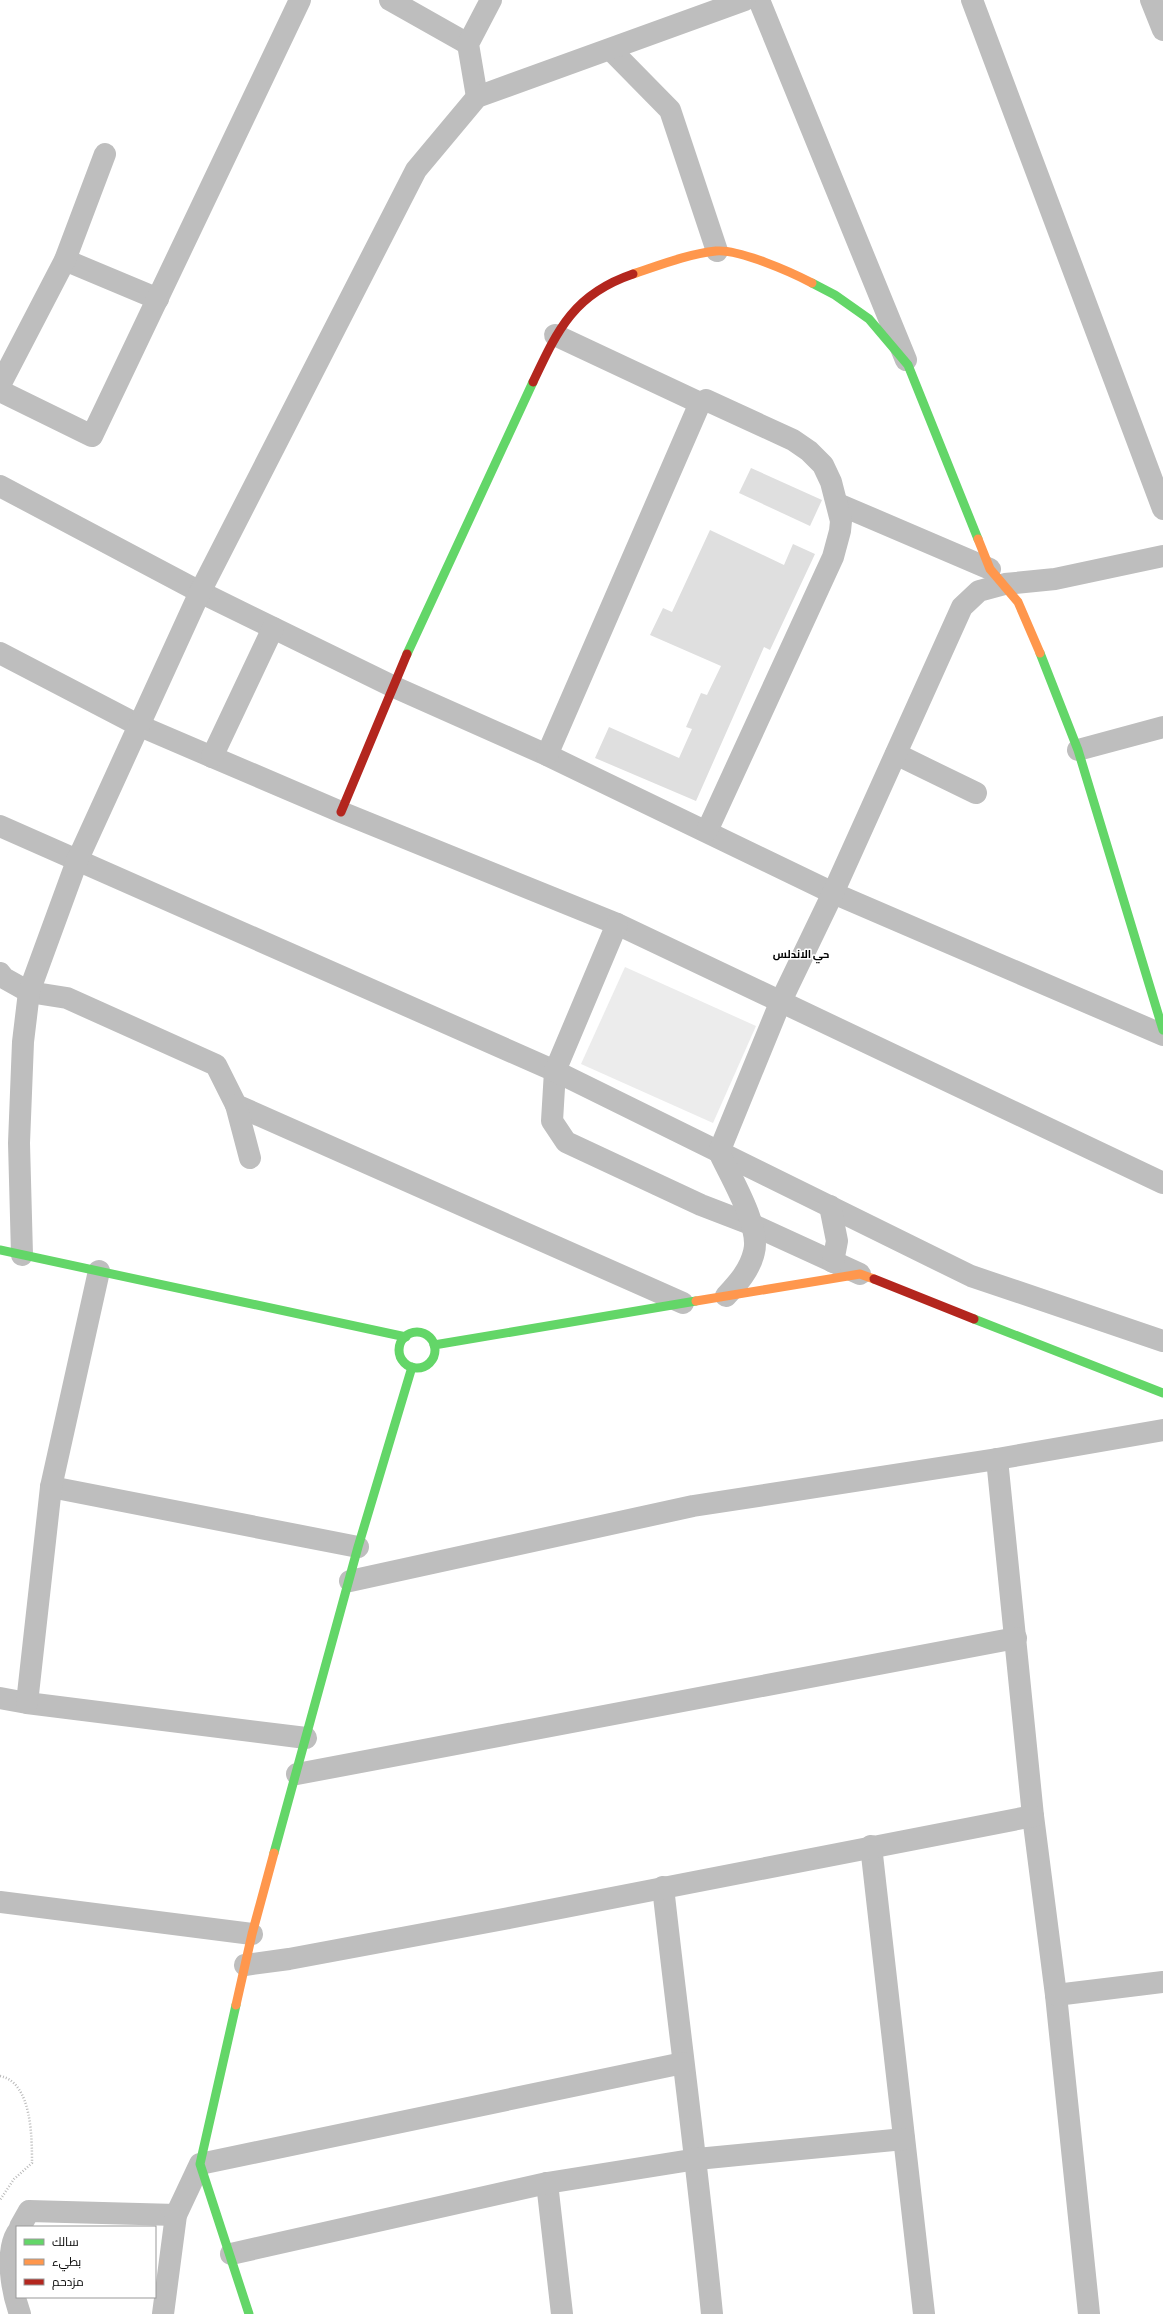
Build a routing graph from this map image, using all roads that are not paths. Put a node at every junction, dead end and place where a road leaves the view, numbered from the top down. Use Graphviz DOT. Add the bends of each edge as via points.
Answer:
graph roads {
  1 [pos="300,0"];
  2 [pos="390,0"];
  3 [pos="491,0"];
  4 [pos="745,0"];
  5 [pos="759,0"];
  6 [pos="972,0"];
  7 [pos="1151,0"];
  8 [pos="1163,30"];
  9 [pos="468,44"];
  10 [pos="610,50"];
  11 [pos="477,97"];
  12 [pos="105,154"];
  13 [pos="717,251"];
  14 [pos="65,260"];
  15 [pos="158,300"];
  16 [pos="555,335"];
  17 [pos="908,365"];
  18 [pos="0,385"];
  19 [pos="0,391"];
  20 [pos="700,403"];
  21 [pos="0,486"];
  22 [pos="838,504"];
  23 [pos="1163,508"];
  24 [pos="1163,556"];
  25 [pos="990,569"];
  26 [pos="1005,584"];
  27 [pos="200,592"];
  28 [pos="273,628"];
  29 [pos="0,653"];
  30 [pos="392,686"];
  31 [pos="140,726"];
  32 [pos="1163,727"];
  33 [pos="1078,750"];
  34 [pos="896,754"];
  35 [pos="547,755"];
  36 [pos="212,757"];
  37 [pos="976,793"];
  38 [pos="341,812"];
  39 [pos="0,826"];
  40 [pos="708,831"];
  41 [pos="77,861"];
  42 [pos="833,893"];
  43 [pos="616,924"];
  44 [pos="0,973"];
  45 [pos="28,992"];
  46 [pos="780,1003"];
  47 [pos="1163,1030"];
  48 [pos="1163,1036"];
  49 [pos="555,1071"];
  50 [pos="236,1105"];
  51 [pos="719,1152"];
  52 [pos="250,1158"];
  53 [pos="1163,1183"];
  54 [pos="830,1206"];
  55 [pos="753,1225"];
  56 [pos="0,1250"];
  57 [pos="22,1255"];
  58 [pos="833,1262"];
  59 [pos="99,1271"];
  60 [pos="860,1274"];
  61 [pos="726,1296"];
  62 [pos="682,1304"];
  63 [pos="406,1337"];
  64 [pos="1163,1341"];
  65 [pos="434,1345"];
  66 [pos="412,1368"];
  67 [pos="1163,1393"];
  68 [pos="1163,1430"];
  69 [pos="997,1459"];
  70 [pos="51,1487"];
  71 [pos="358,1547"];
  72 [pos="350,1582"];
  73 [pos="1016,1638"];
  74 [pos="0,1698"];
  75 [pos="27,1703"];
  76 [pos="306,1738"];
  77 [pos="298,1774"];
  78 [pos="1033,1816"];
  79 [pos="871,1846"];
  80 [pos="663,1887"];
  81 [pos="0,1902"];
  82 [pos="252,1934"];
  83 [pos="245,1965"];
  84 [pos="1163,1982"];
  85 [pos="1056,1995"];
  86 [pos="683,2063"];
  87 [pos="904,2139"];
  88 [pos="697,2159"];
  89 [pos="200,2164"];
  90 [pos="547,2183"];
  91 [pos="176,2215"];
  92 [pos="21,2226"];
  93 [pos="16,2235"];
  94 [pos="231,2254"];
  95 [pos="20,2314"];
  96 [pos="163,2314"];
  97 [pos="249,2314"];
  98 [pos="562,2314"];
  99 [pos="712,2314"];
  100 [pos="924,2314"];
  101 [pos="1088,2314"];
  1 -- 15 [label="street"];
  2 -- 9 [label="street"];
  3 -- 9 [label="street"];
  4 -- 10 [label="street"];
  5 -- 17 [label="street"];
  6 -- 23 [label="street"];
  7 -- 8 [label="street"];
  9 -- 11 [label="street"];
  10 -- 11 [label="street"];
  10 -- 13 [label="street" via="670,110"];
  11 -- 27 [label="street" via="416,170"];
  12 -- 14 [label="street"];
  13 -- 16 [label="main road" via="676,260 628,276 598,290 577,306"];
  13 -- 17 [label="main road" via="743,255 775,266 835,295 869,319"];
  14 -- 15 [label="street"];
  14 -- 18 [label="street"];
  15 -- 19 [label="street" via="92,436"];
  16 -- 20 [label="street"];
  16 -- 30 [label="main road"];
  17 -- 25 [label="main road"];
  20 -- 22 [label="street" via="706,400 793,440 809,451 823,465"];
  20 -- 35 [label="street"];
  21 -- 27 [label="street"];
  22 -- 25 [label="street"];
  22 -- 40 [label="street" via="840,531 833,557"];
  24 -- 26 [label="street" via="1055,579"];
  25 -- 26 [label="main road"];
  26 -- 33 [label="main road" via="1026,619"];
  26 -- 34 [label="street" via="979,591 962,607"];
  27 -- 28 [label="street"];
  27 -- 31 [label="street"];
  28 -- 30 [label="street"];
  28 -- 36 [label="street"];
  29 -- 31 [label="street"];
  30 -- 35 [label="street"];
  30 -- 38 [label="main road"];
  31 -- 36 [label="street"];
  31 -- 41 [label="street"];
  32 -- 33 [label="street"];
  33 -- 47 [label="main road"];
  34 -- 37 [label="street"];
  34 -- 42 [label="street"];
  35 -- 40 [label="street"];
  36 -- 38 [label="street"];
  38 -- 43 [label="street"];
  39 -- 41 [label="street"];
  40 -- 42 [label="street"];
  41 -- 45 [label="street"];
  41 -- 49 [label="street"];
  42 -- 46 [label="street"];
  42 -- 48 [label="street"];
  43 -- 46 [label="street"];
  43 -- 49 [label="street"];
  44 -- 45 [label="street"];
  45 -- 50 [label="street" via="67,998 216,1065"];
  45 -- 57 [label="street" via="23,1042 20,1143"];
  46 -- 51 [label="street"];
  46 -- 53 [label="street"];
  49 -- 51 [label="street"];
  49 -- 55 [label="street" via="552,1121 566,1142 701,1205"];
  50 -- 52 [label="street"];
  50 -- 62 [label="street"];
  51 -- 54 [label="street"];
  51 -- 55 [label="street"];
  54 -- 58 [label="street" via="837,1240"];
  54 -- 64 [label="street" via="971,1276"];
  55 -- 58 [label="street"];
  55 -- 61 [label="street" via="756,1240 751,1262 741,1279"];
  56 -- 57 [label="main road"];
  57 -- 59 [label="main road"];
  58 -- 60 [label="street"];
  59 -- 63 [label="main road"];
  59 -- 70 [label="street"];
  60 -- 61 [label="main road"];
  60 -- 67 [label="main road"];
  61 -- 62 [label="main road"];
  62 -- 65 [label="main road"];
  63 -- 65 [label="main road" via="420,1333 429,1337"];
  63 -- 66 [label="main road" via="399,1350 406,1364"];
  65 -- 66 [label="main road" via="434,1357 430,1362 425,1366"];
  66 -- 71 [label="main road"];
  68 -- 69 [label="street"];
  69 -- 72 [label="street" via="694,1506"];
  69 -- 73 [label="street"];
  70 -- 71 [label="street"];
  70 -- 75 [label="street"];
  71 -- 72 [label="main road"];
  72 -- 76 [label="main road"];
  73 -- 77 [label="street"];
  73 -- 78 [label="street"];
  74 -- 75 [label="street"];
  75 -- 76 [label="street"];
  76 -- 77 [label="main road"];
  77 -- 82 [label="main road"];
  78 -- 79 [label="street"];
  78 -- 85 [label="street"];
  79 -- 80 [label="street"];
  79 -- 87 [label="street"];
  80 -- 83 [label="street" via="289,1959"];
  80 -- 86 [label="street"];
  81 -- 82 [label="street"];
  82 -- 83 [label="main road"];
  83 -- 89 [label="main road"];
  84 -- 85 [label="street"];
  85 -- 101 [label="street"];
  86 -- 88 [label="street"];
  86 -- 89 [label="street"];
  87 -- 88 [label="street"];
  87 -- 100 [label="street"];
  88 -- 90 [label="street"];
  88 -- 99 [label="street"];
  89 -- 91 [label="street"];
  89 -- 94 [label="main road"];
  90 -- 94 [label="street"];
  90 -- 98 [label="street"];
  91 -- 92 [label="street" via="29,2211"];
  91 -- 96 [label="street"];
  93 -- 95 [label="street" via="11,2247 14,2297"];
  94 -- 97 [label="main road"];
}
